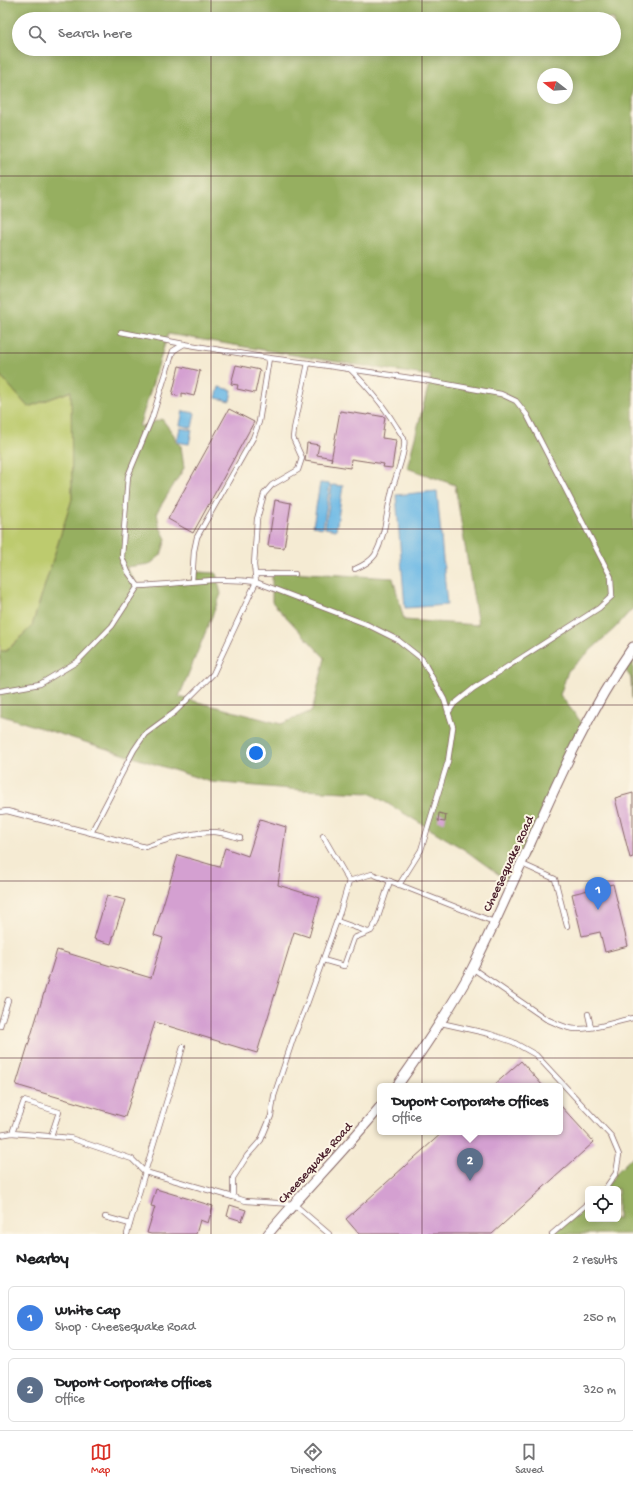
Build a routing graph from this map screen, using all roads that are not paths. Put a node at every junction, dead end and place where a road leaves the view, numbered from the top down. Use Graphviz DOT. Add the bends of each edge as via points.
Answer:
graph roads {
  1 [pos="121,332"];
  2 [pos="184,344"];
  3 [pos="269,358"];
  4 [pos="308,363"];
  5 [pos="350,369"];
  6 [pos="355,569"];
  7 [pos="255,574"];
  8 [pos="295,574"];
  9 [pos="192,581"];
  10 [pos="256,582"];
  11 [pos="138,586"];
  12 [pos="633,646"];
  13 [pos="0,691"];
  14 [pos="448,713"];
  15 [pos="0,812"];
  16 [pos="91,833"];
  17 [pos="323,836"];
  18 [pos="240,838"];
  19 [pos="522,864"];
  20 [pos="349,881"];
  21 [pos="390,881"];
  22 [pos="399,885"];
  23 [pos="337,921"];
  24 [pos="494,922"];
  25 [pos="567,926"];
  26 [pos="368,932"];
  27 [pos="323,960"];
  28 [pos="472,968"];
  29 [pos="8,1000"];
  30 [pos="588,1014"];
  31 [pos="633,1018"];
  32 [pos="441,1023"];
  33 [pos="0,1026"];
  34 [pos="591,1027"];
  35 [pos="183,1047"];
  36 [pos="399,1083"];
  37 [pos="562,1083"];
  38 [pos="563,1084"];
  39 [pos="377,1112"];
  40 [pos="12,1133"];
  41 [pos="0,1135"];
  42 [pos="51,1136"];
  43 [pos="145,1172"];
  44 [pos="607,1186"];
  45 [pos="233,1197"];
  46 [pos="294,1204"];
  47 [pos="585,1206"];
  48 [pos="106,1217"];
  49 [pos="130,1224"];
  50 [pos="127,1234"];
  51 [pos="268,1234"];
  52 [pos="329,1234"];
  53 [pos="552,1234"];
  1 -- 2 [label="lane"];
  2 -- 3 [label="lane"];
  2 -- 11 [label="lane" via="173,351 152,418 128,476 122,557"];
  3 -- 4 [label="lane"];
  3 -- 9 [label="lane" via="259,422 253,438 197,537"];
  4 -- 5 [label="lane"];
  4 -- 7 [label="lane" via="293,438 302,458 298,470 272,485 264,494 257,519"];
  5 -- 6 [label="lane" via="368,386 385,408 404,440 404,449 381,539 374,556 366,564"];
  5 -- 14 [label="lane" via="501,394 516,401 527,415 611,577 612,596 598,608 474,688 454,704"];
  7 -- 8 [label="lane"];
  7 -- 10 [label="lane"];
  9 -- 10 [label="lane"];
  9 -- 11 [label="lane"];
  10 -- 14 [label="lane" via="366,624 398,640 422,659 444,700"];
  10 -- 16 [label="lane" via="213,674 175,712 145,734"];
  11 -- 13 [label="lane" via="112,626 78,661 40,684"];
  12 -- 19 [label="street, Cheesequake Road" via="594,708"];
  14 -- 22 [label="lane" via="453,727 448,761 421,850"];
  15 -- 16 [label="lane" via="7,811"];
  16 -- 18 [label="lane" via="145,847 162,840 213,832"];
  17 -- 20 [label="lane"];
  19 -- 24 [label="street, Cheesequake Road"];
  19 -- 25 [label="lane" via="556,879"];
  20 -- 21 [label="lane" via="372,874"];
  20 -- 23 [label="lane"];
  21 -- 22 [label="lane"];
  21 -- 26 [label="lane" via="376,923"];
  22 -- 24 [label="lane"];
  23 -- 26 [label="lane"];
  23 -- 27 [label="lane"];
  24 -- 28 [label="street, Cheesequake Road"];
  26 -- 27 [label="lane" via="354,938 344,966"];
  27 -- 45 [label="lane" via="290,1046 274,1096 271,1116 261,1140 246,1156 233,1178"];
  28 -- 32 [label="street, Cheesequake Road"];
  28 -- 34 [label="lane" via="546,1019 570,1028"];
  29 -- 33 [label="lane"];
  30 -- 34 [label="lane"];
  31 -- 34 [label="lane"];
  32 -- 36 [label="street, Cheesequake Road"];
  32 -- 37 [label="lane" via="513,1042 536,1055"];
  35 -- 43 [label="lane"];
  38 -- 44 [label="lane" via="611,1136 619,1155 616,1173"];
  39 -- 46 [label="street, Cheesequake Road"];
  40 -- 41 [label="lane"];
  40 -- 42 [label="lane"];
  40 -- 42 [label="lane" via="24,1101 59,1112"];
  42 -- 43 [label="lane" via="70,1138 132,1159"];
  43 -- 45 [label="lane"];
  43 -- 49 [label="lane"];
  45 -- 46 [label="lane" via="246,1201"];
  46 -- 51 [label="street, Cheesequake Road"];
  46 -- 52 [label="lane"];
  47 -- 53 [label="lane"];
  48 -- 49 [label="lane"];
  49 -- 50 [label="lane"];
}
